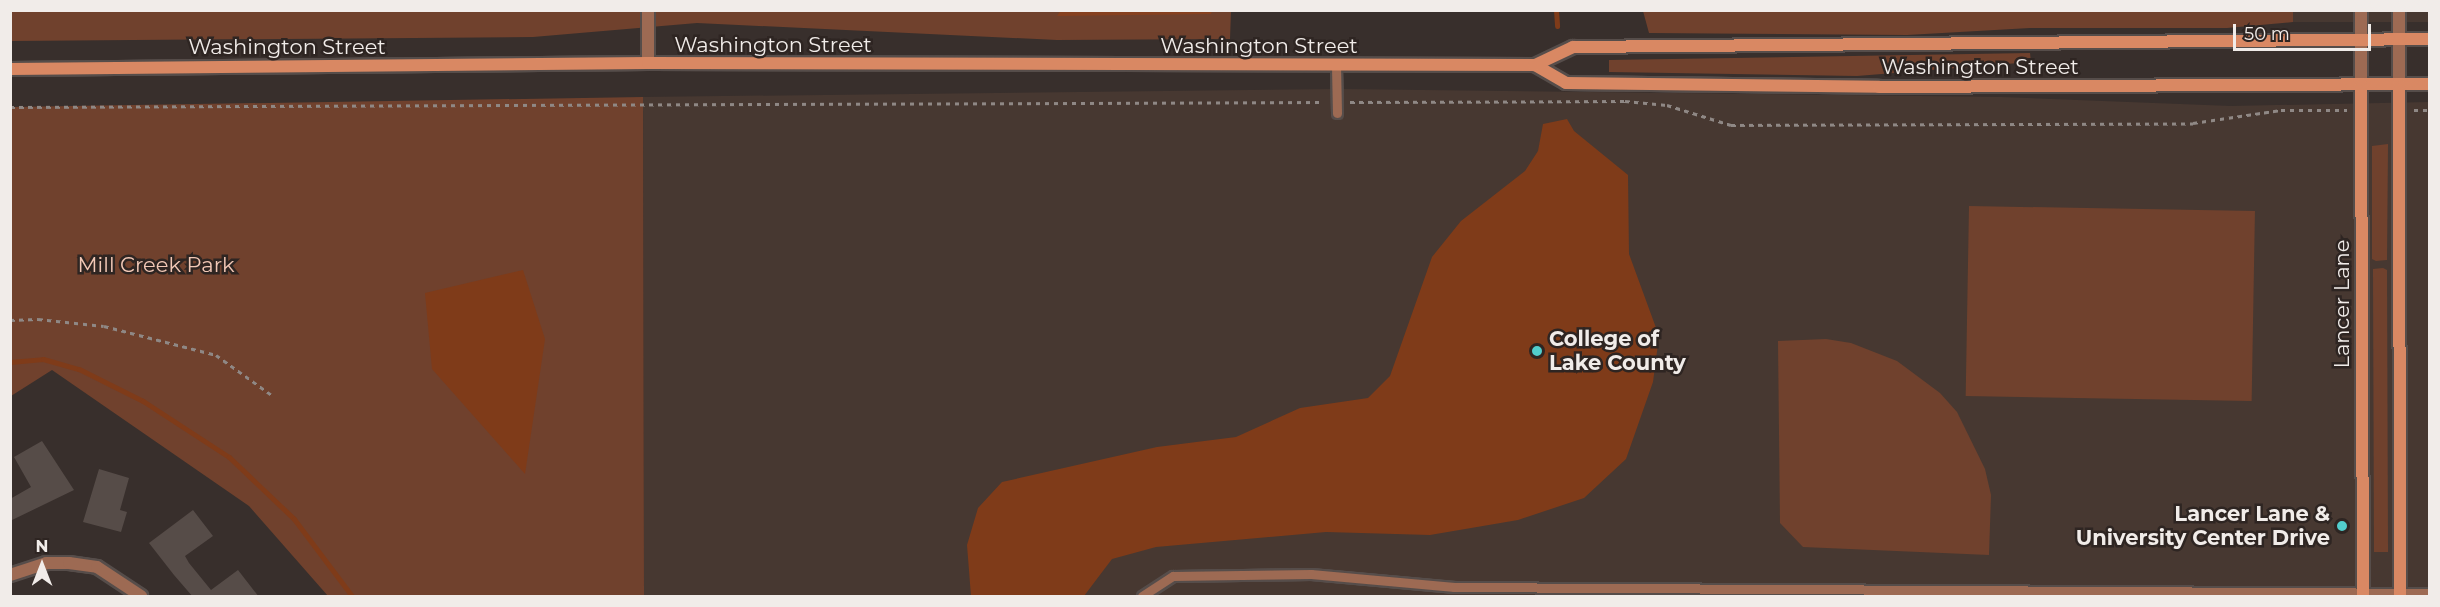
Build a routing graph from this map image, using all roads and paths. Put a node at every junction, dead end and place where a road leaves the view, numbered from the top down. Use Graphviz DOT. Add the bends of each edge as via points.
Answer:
graph roads {
  1 [pos="648,10"];
  2 [pos="2361,10"];
  3 [pos="2399,10"];
  4 [pos="2361,39"];
  5 [pos="2399,39"];
  6 [pos="2430,39"];
  7 [pos="648,63"];
  8 [pos="1336,65"];
  9 [pos="1535,65"];
  10 [pos="10,69"];
  11 [pos="2361,84"];
  12 [pos="2398,84"];
  13 [pos="2430,84"];
  14 [pos="1337,102"];
  15 [pos="10,107"];
  16 [pos="2322,110"];
  17 [pos="1337,112"];
  18 [pos="10,320"];
  19 [pos="273,396"];
  20 [pos="10,575"];
  21 [pos="1455,592"];
  22 [pos="1729,593"];
  23 [pos="1812,593"];
  24 [pos="2229,593"];
  25 [pos="2430,593"];
  26 [pos="2290,594"];
  27 [pos="2363,594"];
  28 [pos="2400,594"];
  29 [pos="141,597"];
  30 [pos="1142,597"];
  1 -- 7 [label="street"];
  2 -- 4 [label="street, Lancer Lane"];
  3 -- 5 [label="street"];
  4 -- 5 [label="main road, Washington Street"];
  4 -- 9 [label="main road, Washington Street" via="1573,47"];
  4 -- 11 [label="street, Lancer Lane"];
  5 -- 6 [label="main road, Washington Street"];
  5 -- 12 [label="street"];
  7 -- 8 [label="main road, Washington Street"];
  7 -- 10 [label="main road, Washington Street"];
  8 -- 9 [label="main road, Washington Street"];
  8 -- 14 [label="lane"];
  9 -- 11 [label="main road, Washington Street" via="1566,83"];
  11 -- 12 [label="main road, Washington Street"];
  11 -- 27 [label="main road, Lancer Lane"];
  12 -- 13 [label="main road, Washington Street"];
  12 -- 28 [label="main road"];
  14 -- 15 [label="path"];
  14 -- 16 [label="path" via="1625,101 1667,105 1731,124 2193,123 2281,110"];
  14 -- 17 [label="lane"];
  18 -- 19 [label="path" via="104,326 216,355"];
  20 -- 29 [label="street" via="46,563 69,562 97,567"];
  21 -- 22 [label="lane"];
  21 -- 30 [label="lane" via="1311,574 1173,576"];
  22 -- 23 [label="lane"];
  23 -- 24 [label="lane"];
  24 -- 26 [label="lane"];
  25 -- 28 [label="lane"];
  26 -- 27 [label="lane"];
  27 -- 28 [label="lane"];
}
